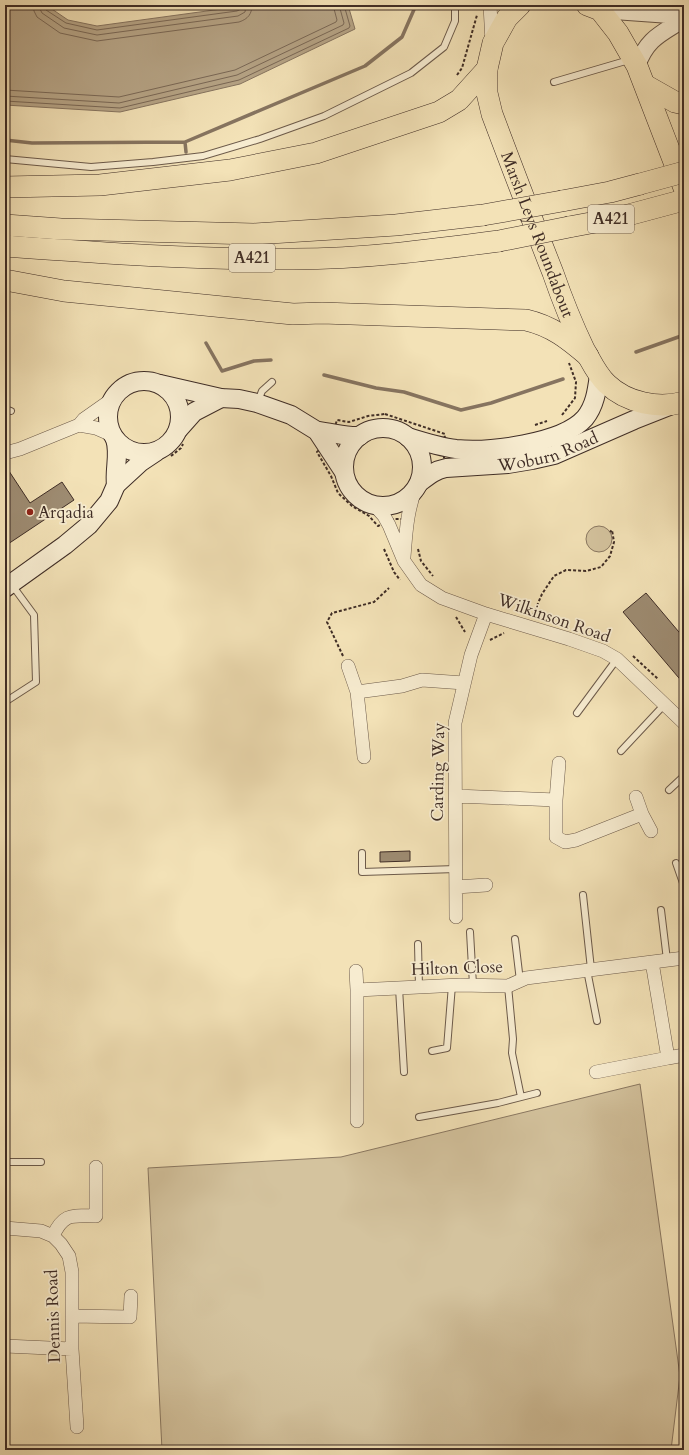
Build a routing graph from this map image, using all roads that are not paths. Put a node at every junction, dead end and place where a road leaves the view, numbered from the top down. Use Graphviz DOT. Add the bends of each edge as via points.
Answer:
graph roads {
  1 [pos="455,5"];
  2 [pos="490,5"];
  3 [pos="520,5"];
  4 [pos="594,8"];
  5 [pos="684,18"];
  6 [pos="493,43"];
  7 [pos="635,62"];
  8 [pos="487,69"];
  9 [pos="554,82"];
  10 [pos="645,85"];
  11 [pos="684,104"];
  12 [pos="5,159"];
  13 [pos="684,172"];
  14 [pos="5,188"];
  15 [pos="684,188"];
  16 [pos="684,200"];
  17 [pos="5,225"];
  18 [pos="5,246"];
  19 [pos="5,280"];
  20 [pos="588,356"];
  21 [pos="599,375"];
  22 [pos="272,382"];
  23 [pos="160,384"];
  24 [pos="221,398"];
  25 [pos="111,400"];
  26 [pos="257,403"];
  27 [pos="679,403"];
  28 [pos="79,425"];
  29 [pos="178,430"];
  30 [pos="325,436"];
  31 [pos="360,436"];
  32 [pos="113,437"];
  33 [pos="408,437"];
  34 [pos="158,450"];
  35 [pos="5,453"];
  36 [pos="344,472"];
  37 [pos="116,485"];
  38 [pos="417,486"];
  39 [pos="374,505"];
  40 [pos="404,561"];
  41 [pos="8,586"];
  42 [pos="486,614"];
  43 [pos="617,659"];
  44 [pos="348,666"];
  45 [pos="464,683"];
  46 [pos="357,692"];
  47 [pos="5,702"];
  48 [pos="664,705"];
  49 [pos="577,713"];
  50 [pos="683,720"];
  51 [pos="621,751"];
  52 [pos="364,757"];
  53 [pos="559,763"];
  54 [pos="684,776"];
  55 [pos="669,790"];
  56 [pos="456,796"];
  57 [pos="636,797"];
  58 [pos="556,800"];
  59 [pos="642,814"];
  60 [pos="651,831"];
  61 [pos="362,853"];
  62 [pos="676,863"];
  63 [pos="456,869"];
  64 [pos="486,885"];
  65 [pos="684,886"];
  66 [pos="456,887"];
  67 [pos="583,895"];
  68 [pos="660,910"];
  69 [pos="456,917"];
  70 [pos="470,932"];
  71 [pos="515,939"];
  72 [pos="418,944"];
  73 [pos="684,958"];
  74 [pos="667,960"];
  75 [pos="652,962"];
  76 [pos="589,970"];
  77 [pos="356,971"];
  78 [pos="520,981"];
  79 [pos="452,985"];
  80 [pos="473,985"];
  81 [pos="508,986"];
  82 [pos="399,987"];
  83 [pos="418,987"];
  84 [pos="357,990"];
  85 [pos="597,1021"];
  86 [pos="432,1051"];
  87 [pos="684,1055"];
  88 [pos="668,1058"];
  89 [pos="404,1072"];
  90 [pos="596,1072"];
  91 [pos="536,1093"];
  92 [pos="521,1097"];
  93 [pos="419,1118"];
  94 [pos="357,1121"];
  95 [pos="5,1162"];
  96 [pos="41,1162"];
  97 [pos="96,1167"];
  98 [pos="5,1228"];
  99 [pos="53,1236"];
  100 [pos="131,1296"];
  101 [pos="72,1316"];
  102 [pos="5,1346"];
  103 [pos="72,1349"];
  104 [pos="77,1427"];
  1 -- 12 [label="lane" via="455,21 444,47 410,72 324,116 260,139 203,156 107,166 91,167"];
  2 -- 6 [label="street"];
  3 -- 6 [label="highway, Marsh Leys Roundabout" via="507,18"];
  4 -- 5 [label="street"];
  4 -- 7 [label="highway" via="618,33"];
  5 -- 7 [label="street" via="651,41"];
  6 -- 8 [label="highway, Marsh Leys Roundabout"];
  7 -- 9 [label="lane"];
  7 -- 10 [label="highway"];
  8 -- 14 [label="highway" via="459,100 439,112 316,153 230,170 100,185"];
  8 -- 20 [label="highway, Marsh Leys Roundabout" via="487,93 492,114 572,325"];
  10 -- 11 [label="highway"];
  10 -- 15 [label="highway"];
  13 -- 17 [label="highway, A421, bridge" via="610,192 562,201 483,215 396,225 254,234"];
  16 -- 18 [label="highway, A421, bridge" via="569,228 499,241 401,254 295,259 152,256"];
  19 -- 20 [label="highway" via="64,292 293,314 526,320 556,331"];
  20 -- 21 [label="highway, Marsh Leys Roundabout"];
  21 -- 27 [label="highway, Marsh Leys Roundabout" via="615,390 636,400 660,405"];
  21 -- 33 [label="main road, Woburn Road" via="597,391 590,410 573,428 557,435 508,447 469,449 447,438"];
  22 -- 26 [label="lane" via="262,391"];
  23 -- 24 [label="main road"];
  23 -- 25 [label="main road" via="149,381 132,382 118,391"];
  23 -- 29 [label="main road" via="175,398 179,408"];
  24 -- 26 [label="main road"];
  24 -- 29 [label="main road" via="194,412"];
  25 -- 28 [label="street"];
  25 -- 32 [label="main road" via="107,418"];
  26 -- 30 [label="main road" via="291,415"];
  27 -- 38 [label="main road, Woburn Road" via="554,455 508,464 437,470"];
  28 -- 32 [label="street" via="96,428"];
  28 -- 35 [label="street"];
  29 -- 34 [label="main road" via="167,445"];
  30 -- 31 [label="main road"];
  30 -- 36 [label="main road"];
  31 -- 33 [label="main road" via="371,430 384,428"];
  31 -- 36 [label="main road" via="347,452"];
  32 -- 34 [label="main road" via="124,447 135,452 147,453"];
  32 -- 37 [label="main road" via="117,451"];
  33 -- 38 [label="main road" via="421,459 422,471"];
  34 -- 37 [label="main road"];
  36 -- 39 [label="main road" via="347,484 354,494"];
  37 -- 41 [label="main road" via="109,501 88,525"];
  38 -- 39 [label="main road" via="408,497 398,503"];
  38 -- 40 [label="street" via="410,502 407,519"];
  39 -- 40 [label="street, Wilkinson Road" via="387,521"];
  40 -- 42 [label="street, Wilkinson Road" via="421,585 442,598"];
  41 -- 47 [label="lane" via="34,614 36,682"];
  42 -- 43 [label="street, Wilkinson Road" via="603,651"];
  42 -- 45 [label="street, Carding Way"];
  43 -- 48 [label="street, Wilkinson Road"];
  43 -- 49 [label="lane"];
  44 -- 46 [label="street"];
  45 -- 46 [label="street" via="422,680 402,686"];
  45 -- 56 [label="street, Carding Way" via="455,723"];
  46 -- 52 [label="street"];
  48 -- 50 [label="street, Wilkinson Road"];
  48 -- 51 [label="lane"];
  53 -- 58 [label="street"];
  54 -- 55 [label="lane"];
  56 -- 58 [label="street"];
  56 -- 63 [label="street, Carding Way"];
  57 -- 59 [label="street"];
  58 -- 59 [label="street" via="556,837 565,842"];
  59 -- 60 [label="street"];
  61 -- 63 [label="lane" via="362,872"];
  62 -- 65 [label="lane"];
  63 -- 66 [label="street, Carding Way"];
  64 -- 66 [label="street"];
  66 -- 69 [label="street, Carding Way"];
  67 -- 76 [label="lane"];
  68 -- 74 [label="lane"];
  70 -- 80 [label="lane"];
  71 -- 78 [label="lane"];
  72 -- 83 [label="lane"];
  73 -- 74 [label="street, Hilton Close"];
  74 -- 75 [label="street, Hilton Close"];
  75 -- 76 [label="street, Hilton Close"];
  75 -- 88 [label="street"];
  76 -- 78 [label="street, Hilton Close" via="526,978"];
  76 -- 85 [label="lane"];
  77 -- 84 [label="street"];
  78 -- 81 [label="street, Hilton Close"];
  79 -- 80 [label="street, Hilton Close"];
  79 -- 83 [label="street, Hilton Close"];
  79 -- 86 [label="lane" via="447,1048"];
  80 -- 81 [label="street, Hilton Close"];
  81 -- 92 [label="lane" via="512,1053"];
  82 -- 83 [label="street, Hilton Close"];
  82 -- 84 [label="street, Hilton Close"];
  82 -- 89 [label="lane"];
  84 -- 94 [label="street"];
  87 -- 88 [label="street"];
  88 -- 90 [label="street"];
  91 -- 92 [label="lane"];
  92 -- 93 [label="lane"];
  95 -- 96 [label="lane"];
  97 -- 99 [label="street" via="96,1216 65,1218 58,1224"];
  98 -- 99 [label="street" via="41,1231"];
  99 -- 101 [label="street, Dennis Road" via="62,1244 69,1256 72,1272"];
  100 -- 101 [label="street" via="130,1317"];
  101 -- 103 [label="street, Dennis Road"];
  102 -- 103 [label="street"];
  103 -- 104 [label="street, Dennis Road"];
}
